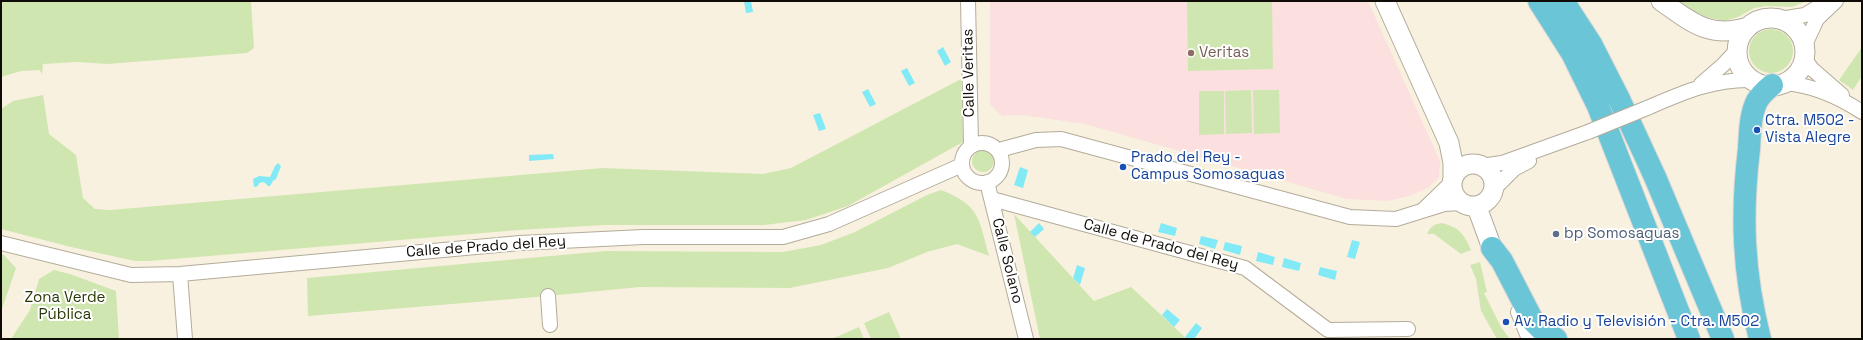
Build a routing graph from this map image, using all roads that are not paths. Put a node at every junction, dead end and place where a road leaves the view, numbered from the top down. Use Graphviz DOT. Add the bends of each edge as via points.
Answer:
graph roads {
  1 [pos="968,1"];
  2 [pos="1386,1"];
  3 [pos="1539,1"];
  4 [pos="1563,1"];
  5 [pos="1661,1"];
  6 [pos="1828,1"];
  7 [pos="1836,1"];
  8 [pos="1780,19"];
  9 [pos="1748,27"];
  10 [pos="1737,50"];
  11 [pos="1804,52"];
  12 [pos="1769,83"];
  13 [pos="1698,87"];
  14 [pos="1861,109"];
  15 [pos="1588,132"];
  16 [pos="971,145"];
  17 [pos="999,150"];
  18 [pos="962,165"];
  19 [pos="1482,166"];
  20 [pos="1453,179"];
  21 [pos="988,182"];
  22 [pos="1495,188"];
  23 [pos="992,199"];
  24 [pos="1468,205"];
  25 [pos="1420,212"];
  26 [pos="1,243"];
  27 [pos="1492,248"];
  28 [pos="180,274"];
  29 [pos="548,296"];
  30 [pos="550,325"];
  31 [pos="1408,329"];
  32 [pos="185,339"];
  33 [pos="1026,339"];
  34 [pos="1529,339"];
  35 [pos="1556,339"];
  36 [pos="1690,339"];
  37 [pos="1723,339"];
  38 [pos="1760,339"];
  1 -- 16 [label="street, Calle Veritas"];
  2 -- 20 [label="main road" via="1444,130 1451,152"];
  3 -- 36 [label="highway" via="1572,53 1598,106"];
  4 -- 37 [label="highway" via="1592,44 1619,99 1655,177"];
  5 -- 9 [label="main road" via="1704,29 1720,32"];
  6 -- 8 [label="street" via="1805,15"];
  7 -- 11 [label="street" via="1817,19"];
  8 -- 9 [label="main road" via="1762,19"];
  8 -- 11 [label="main road" via="1797,31"];
  9 -- 10 [label="main road" via="1739,39"];
  10 -- 12 [label="main road" via="1742,70"];
  10 -- 13 [label="street"];
  11 -- 12 [label="main road" via="1801,67 1796,74"];
  11 -- 14 [label="street" via="1820,78"];
  12 -- 13 [label="street" via="1724,81"];
  12 -- 14 [label="street" via="1796,83 1822,91"];
  12 -- 38 [label="highway" via="1754,111 1743,216 1746,268"];
  13 -- 15 [label="street, bridge"];
  15 -- 19 [label="street" via="1502,164"];
  15 -- 22 [label="street" via="1514,169"];
  16 -- 17 [label="street" via="989,143"];
  16 -- 18 [label="street" via="964,154"];
  17 -- 21 [label="street" via="1002,156 1002,169"];
  17 -- 25 [label="street" via="1036,140 1061,139 1350,217 1396,219"];
  18 -- 21 [label="street" via="964,172 974,181"];
  18 -- 28 [label="street, Calle de Prado del Rey" via="843,219 783,236 643,237 526,242"];
  19 -- 20 [label="main road" via="1465,166"];
  19 -- 22 [label="main road" via="1492,176"];
  20 -- 24 [label="main road" via="1454,194"];
  20 -- 25 [label="street"];
  21 -- 23 [label="street, Calle Solano"];
  22 -- 24 [label="main road" via="1487,202 1480,206"];
  23 -- 31 [label="street, Calle de Prado del Rey" via="1245,268 1328,330"];
  23 -- 33 [label="street, Calle Solano"];
  24 -- 25 [label="street" via="1444,204"];
  24 -- 27 [label="main road" via="1478,210"];
  26 -- 28 [label="street, Calle de Prado del Rey" via="131,275"];
  27 -- 34 [label="street"];
  27 -- 35 [label="highway" via="1502,261 1533,321"];
  28 -- 32 [label="street"];
  29 -- 30 [label="street"];
}
